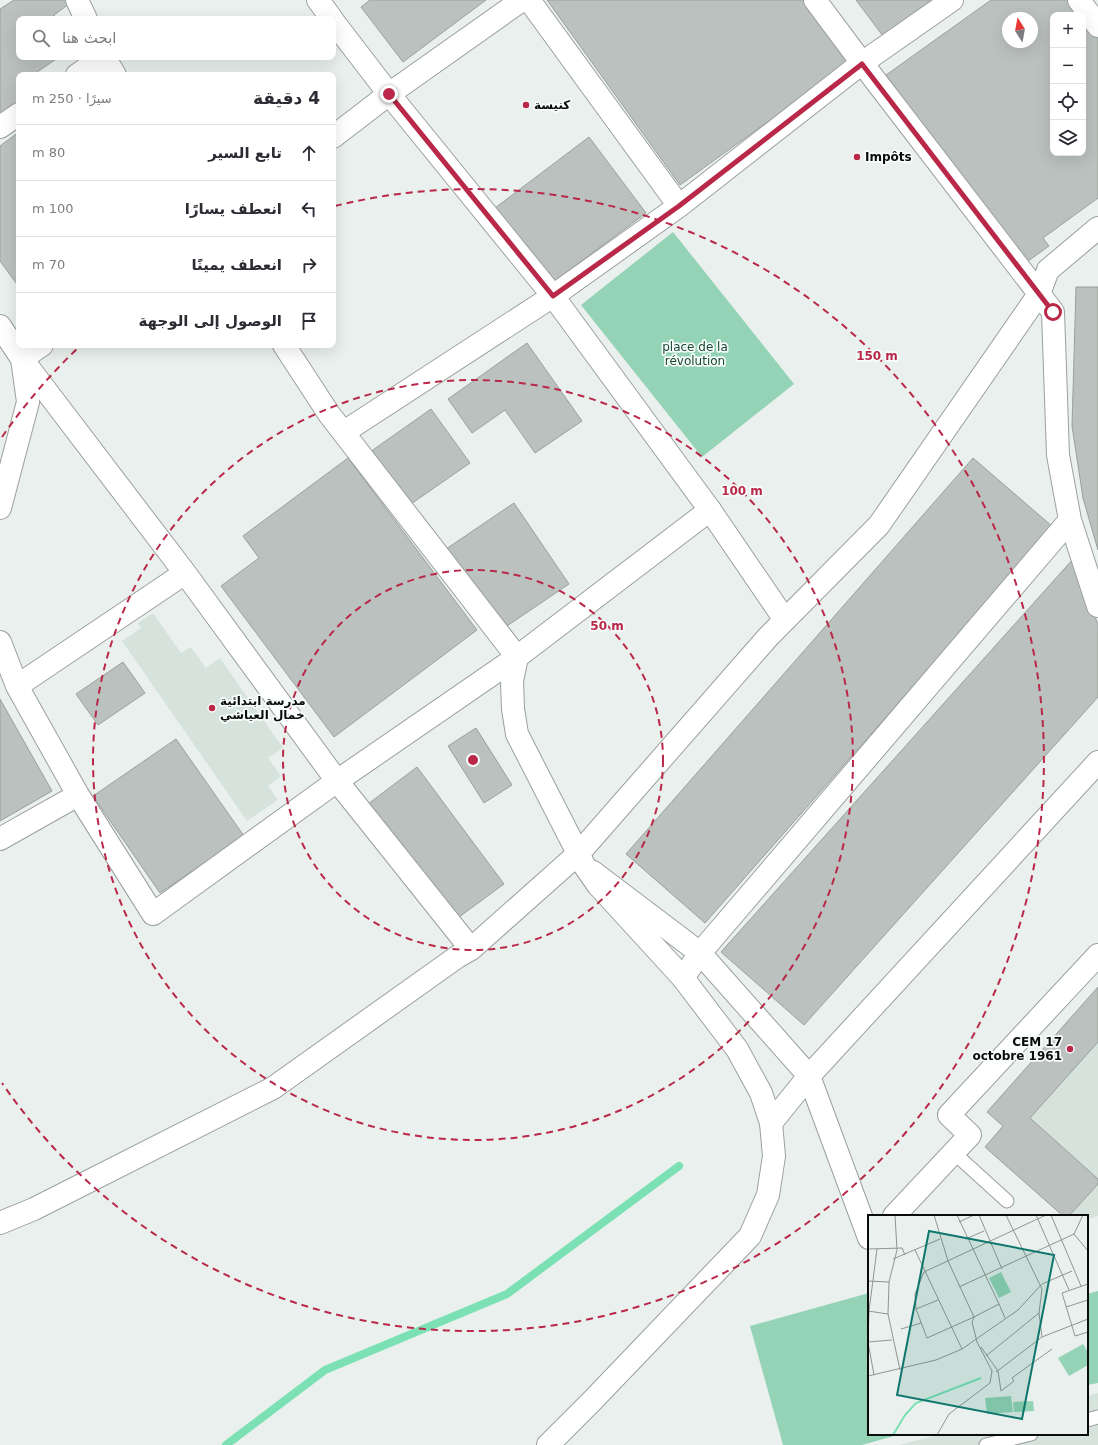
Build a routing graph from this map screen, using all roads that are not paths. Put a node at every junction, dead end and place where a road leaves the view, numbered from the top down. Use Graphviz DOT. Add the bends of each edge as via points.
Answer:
graph roads {
  1 [pos="77,0"];
  2 [pos="522,0"];
  3 [pos="529,0"];
  4 [pos="815,0"];
  5 [pos="952,0"];
  6 [pos="1079,0"];
  7 [pos="85,16"];
  8 [pos="336,21"];
  9 [pos="1098,26"];
  10 [pos="100,60"];
  11 [pos="106,60"];
  12 [pos="862,64"];
  13 [pos="82,72"];
  14 [pos="113,72"];
  15 [pos="389,94"];
  16 [pos="16,116"];
  17 [pos="0,127"];
  18 [pos="336,135"];
  19 [pos="679,206"];
  20 [pos="1098,228"];
  21 [pos="1039,294"];
  22 [pos="553,296"];
  23 [pos="0,326"];
  24 [pos="38,348"];
  25 [pos="286,348"];
  26 [pos="22,359"];
  27 [pos="344,432"];
  28 [pos="0,508"];
  29 [pos="710,510"];
  30 [pos="1070,520"];
  31 [pos="185,573"];
  32 [pos="1098,606"];
  33 [pos="785,620"];
  34 [pos="0,642"];
  35 [pos="518,657"];
  36 [pos="17,686"];
  37 [pos="1098,762"];
  38 [pos="337,781"];
  39 [pos="78,795"];
  40 [pos="0,839"];
  41 [pos="581,859"];
  42 [pos="471,949"];
  43 [pos="700,953"];
  44 [pos="1098,955"];
  45 [pos="683,978"];
  46 [pos="809,1076"];
  47 [pos="771,1123"];
  48 [pos="954,1152"];
  49 [pos="1007,1201"];
  50 [pos="895,1215"];
  51 [pos="0,1223"];
  52 [pos="868,1235"];
  53 [pos="1098,1417"];
  54 [pos="1088,1420"];
  55 [pos="1026,1435"];
  56 [pos="548,1445"];
  57 [pos="986,1445"];
  1 -- 7 [label="street"];
  2 -- 15 [label="street"];
  3 -- 19 [label="street"];
  4 -- 12 [label="street"];
  5 -- 12 [label="street"];
  6 -- 9 [label="street"];
  8 -- 15 [label="street"];
  10 -- 13 [label="street"];
  11 -- 14 [label="street"];
  12 -- 19 [label="street"];
  12 -- 21 [label="street"];
  15 -- 18 [label="street"];
  15 -- 22 [label="street"];
  16 -- 17 [label="street"];
  19 -- 22 [label="street"];
  20 -- 21 [label="street" via="1048,270"];
  21 -- 30 [label="street" via="1053,312 1058,455"];
  21 -- 33 [label="street" via="879,525"];
  22 -- 27 [label="street"];
  22 -- 29 [label="street"];
  23 -- 26 [label="street"];
  24 -- 26 [label="street"];
  25 -- 27 [label="street" via="329,414"];
  26 -- 28 [label="street" via="28,402"];
  26 -- 31 [label="street"];
  27 -- 35 [label="street"];
  29 -- 33 [label="street"];
  29 -- 35 [label="street"];
  30 -- 32 [label="street"];
  30 -- 43 [label="street"];
  31 -- 36 [label="street"];
  31 -- 38 [label="street"];
  33 -- 41 [label="street"];
  34 -- 36 [label="street"];
  35 -- 38 [label="street"];
  35 -- 41 [label="street" via="512,680 517,734"];
  36 -- 39 [label="street"];
  37 -- 46 [label="street"];
  38 -- 39 [label="street" via="153,914"];
  38 -- 42 [label="street"];
  39 -- 40 [label="street"];
  41 -- 42 [label="street"];
  41 -- 43 [label="street"];
  41 -- 45 [label="street" via="598,885"];
  42 -- 51 [label="street" via="273,1088 41,1206"];
  43 -- 45 [label="street"];
  43 -- 46 [label="street"];
  44 -- 48 [label="street" via="949,1115 970,1135"];
  45 -- 47 [label="street" via="737,1049 761,1093"];
  46 -- 47 [label="street"];
  46 -- 52 [label="street"];
  47 -- 56 [label="street" via="774,1156 768,1195 750,1236"];
  48 -- 49 [label="lane"];
  48 -- 50 [label="street"];
  53 -- 54 [label="lane"];
  55 -- 57 [label="lane"];
}
